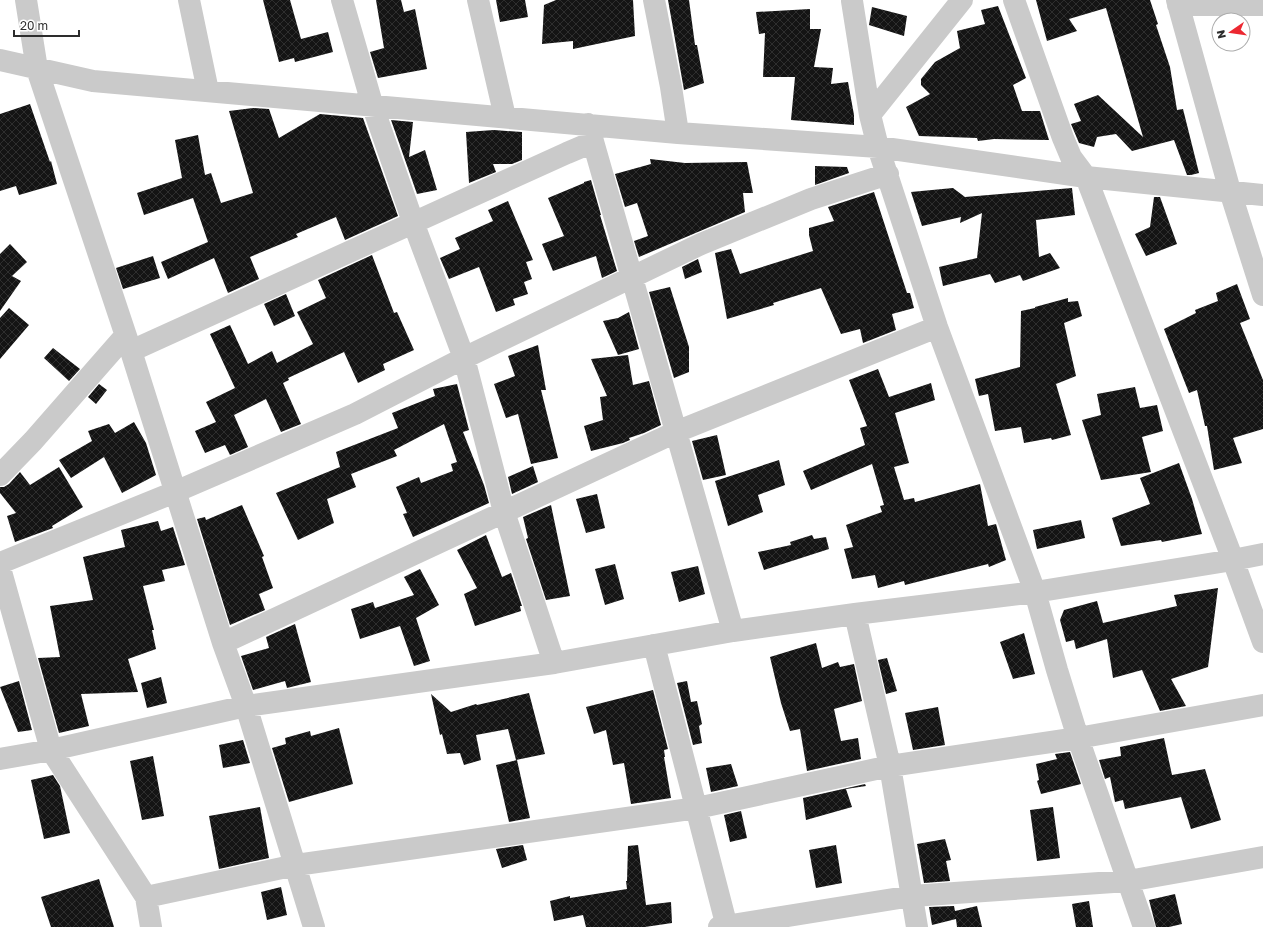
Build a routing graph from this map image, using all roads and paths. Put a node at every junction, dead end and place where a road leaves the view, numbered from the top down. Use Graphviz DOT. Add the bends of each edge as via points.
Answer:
graph roads {
  1 [pos="26,0"];
  2 [pos="189,0"];
  3 [pos="342,0"];
  4 [pos="478,0"];
  5 [pos="654,0"];
  6 [pos="962,0"];
  7 [pos="1014,0"];
  8 [pos="852,1"];
  9 [pos="1177,2"];
  10 [pos="1263,5"];
  11 [pos="0,60"];
  12 [pos="37,69"];
  13 [pos="208,91"];
  14 [pos="373,107"];
  15 [pos="870,115"];
  16 [pos="505,117"];
  17 [pos="678,132"];
  18 [pos="591,133"];
  19 [pos="878,147"];
  20 [pos="888,174"];
  21 [pos="1086,177"];
  22 [pos="1230,191"];
  23 [pos="1263,195"];
  24 [pos="413,222"];
  25 [pos="631,278"];
  26 [pos="1263,296"];
  27 [pos="937,327"];
  28 [pos="128,343"];
  29 [pos="464,358"];
  30 [pos="676,432"];
  31 [pos="0,475"];
  32 [pos="175,492"];
  33 [pos="504,512"];
  34 [pos="1263,554"];
  35 [pos="1233,560"];
  36 [pos="0,563"];
  37 [pos="0,568"];
  38 [pos="1035,592"];
  39 [pos="855,614"];
  40 [pos="733,631"];
  41 [pos="1263,642"];
  42 [pos="222,643"];
  43 [pos="654,645"];
  44 [pos="554,663"];
  45 [pos="1263,704"];
  46 [pos="246,706"];
  47 [pos="1078,738"];
  48 [pos="51,750"];
  49 [pos="0,759"];
  50 [pos="890,766"];
  51 [pos="697,808"];
  52 [pos="1263,857"];
  53 [pos="296,865"];
  54 [pos="1128,882"];
  55 [pos="912,896"];
  56 [pos="146,897"];
  57 [pos="724,926"];
  58 [pos="151,927"];
  59 [pos="314,927"];
  60 [pos="917,927"];
  61 [pos="1144,927"];
  1 -- 12 [label="street"];
  2 -- 13 [label="street"];
  3 -- 14 [label="street"];
  4 -- 16 [label="street"];
  5 -- 17 [label="street"];
  6 -- 15 [label="street"];
  7 -- 21 [label="street" via="1063,138 1071,157"];
  8 -- 15 [label="street"];
  9 -- 10 [label="street"];
  9 -- 22 [label="street"];
  11 -- 12 [label="street"];
  12 -- 13 [label="street" via="93,81"];
  12 -- 28 [label="street"];
  13 -- 14 [label="street"];
  14 -- 16 [label="street"];
  14 -- 24 [label="street"];
  15 -- 19 [label="street"];
  16 -- 18 [label="street"];
  17 -- 18 [label="street"];
  17 -- 19 [label="street"];
  18 -- 24 [label="street" via="560,156"];
  18 -- 25 [label="street"];
  19 -- 20 [label="street"];
  19 -- 21 [label="street"];
  20 -- 25 [label="street" via="811,199 701,244"];
  20 -- 27 [label="street"];
  21 -- 22 [label="street"];
  21 -- 35 [label="street"];
  22 -- 23 [label="street"];
  22 -- 26 [label="street"];
  24 -- 28 [label="street"];
  24 -- 29 [label="street"];
  25 -- 29 [label="street"];
  25 -- 30 [label="street"];
  27 -- 30 [label="street"];
  27 -- 38 [label="street"];
  28 -- 31 [label="street"];
  28 -- 32 [label="street"];
  29 -- 32 [label="street" via="355,414"];
  29 -- 33 [label="street"];
  30 -- 33 [label="street"];
  30 -- 40 [label="street"];
  32 -- 36 [label="street"];
  32 -- 42 [label="street"];
  33 -- 42 [label="street"];
  33 -- 44 [label="street"];
  34 -- 35 [label="street"];
  35 -- 38 [label="street"];
  35 -- 41 [label="street"];
  37 -- 48 [label="street"];
  38 -- 39 [label="street"];
  38 -- 47 [label="street"];
  39 -- 40 [label="street"];
  39 -- 50 [label="street"];
  40 -- 43 [label="street"];
  42 -- 46 [label="street"];
  43 -- 44 [label="street"];
  43 -- 51 [label="street"];
  44 -- 46 [label="street"];
  45 -- 47 [label="street"];
  46 -- 48 [label="street"];
  46 -- 53 [label="street"];
  47 -- 50 [label="street"];
  47 -- 54 [label="street"];
  48 -- 49 [label="street"];
  48 -- 56 [label="street"];
  50 -- 51 [label="street"];
  50 -- 55 [label="street"];
  51 -- 53 [label="street"];
  51 -- 57 [label="street"];
  52 -- 54 [label="street"];
  53 -- 56 [label="street"];
  53 -- 59 [label="street"];
  54 -- 55 [label="street"];
  54 -- 61 [label="street"];
  55 -- 57 [label="street"];
  55 -- 60 [label="street"];
  56 -- 58 [label="street"];
}
